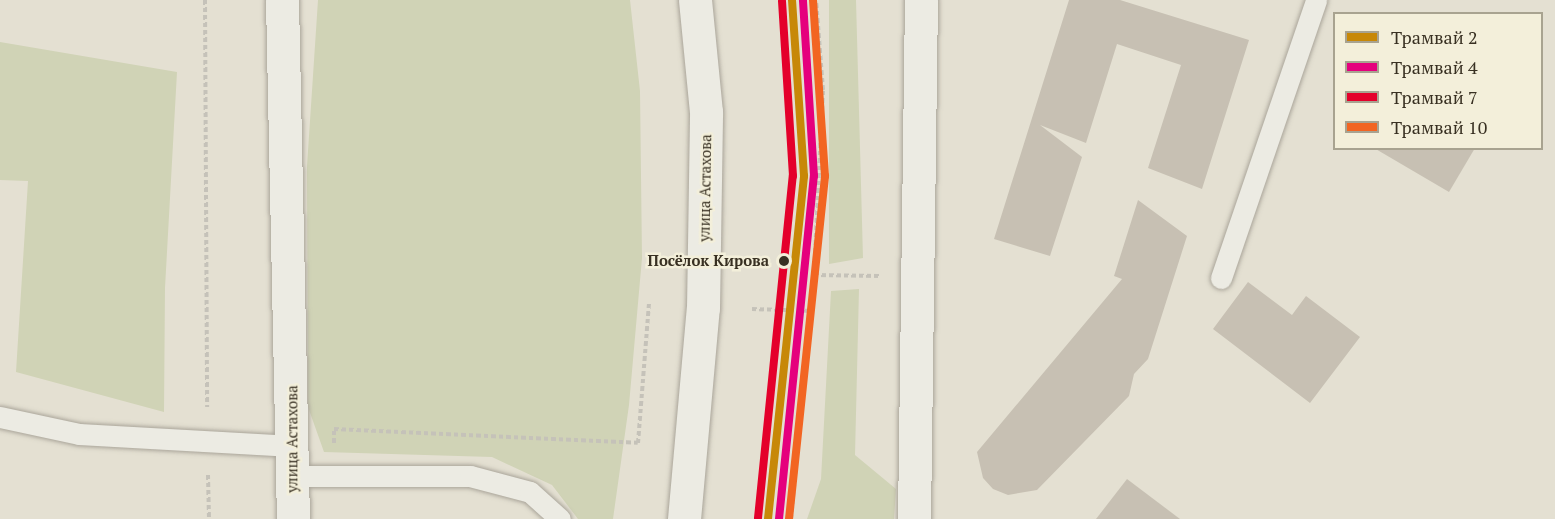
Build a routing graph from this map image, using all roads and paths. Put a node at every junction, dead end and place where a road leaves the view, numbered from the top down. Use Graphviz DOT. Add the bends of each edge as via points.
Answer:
graph roads {
  1 [pos="205,0"];
  2 [pos="282,0"];
  3 [pos="695,0"];
  4 [pos="816,0"];
  5 [pos="921,0"];
  6 [pos="1316,0"];
  7 [pos="814,275"];
  8 [pos="885,276"];
  9 [pos="1221,278"];
  10 [pos="649,303"];
  11 [pos="752,309"];
  12 [pos="813,311"];
  13 [pos="0,417"];
  14 [pos="207,441"];
  15 [pos="293,461"];
  16 [pos="334,476"];
  17 [pos="208,519"];
  18 [pos="292,519"];
  19 [pos="560,519"];
  20 [pos="684,519"];
  21 [pos="791,519"];
  22 [pos="914,519"];
  1 -- 14 [label="path"];
  2 -- 15 [label="main road, улица Астахова"];
  3 -- 20 [label="main road, улица Астахова" via="706,112 703,308"];
  4 -- 7 [label="path" via="823,90"];
  5 -- 22 [label="main road"];
  6 -- 9 [label="lane"];
  7 -- 8 [label="path"];
  7 -- 12 [label="path"];
  10 -- 16 [label="path" via="638,443 334,429"];
  11 -- 12 [label="path"];
  12 -- 21 [label="path"];
  13 -- 14 [label="lane" via="79,434"];
  14 -- 15 [label="lane"];
  14 -- 17 [label="path"];
  15 -- 16 [label="lane"];
  15 -- 18 [label="main road, улица Астахова"];
  16 -- 19 [label="lane" via="470,476 530,492"];
}
